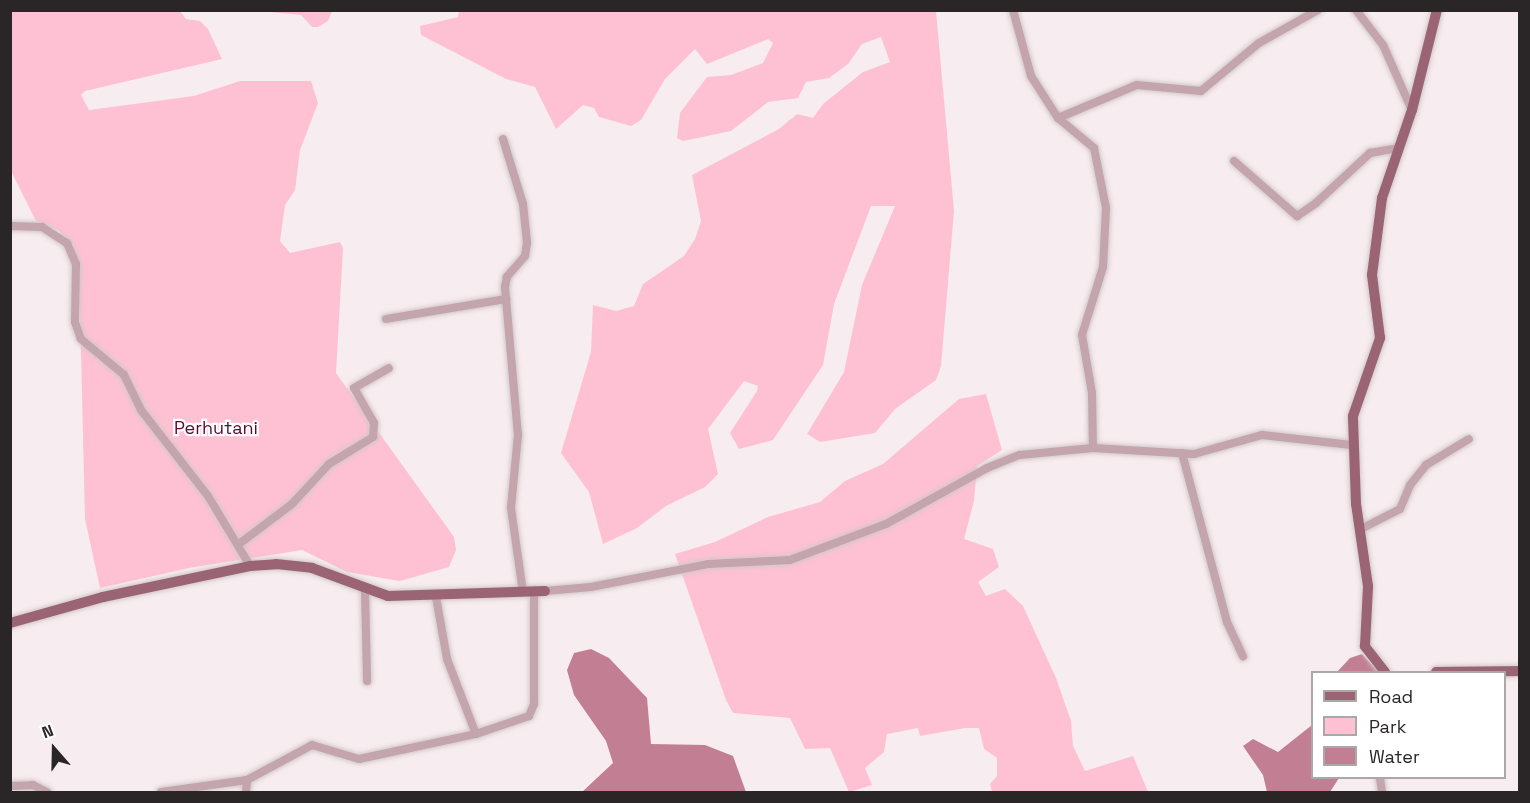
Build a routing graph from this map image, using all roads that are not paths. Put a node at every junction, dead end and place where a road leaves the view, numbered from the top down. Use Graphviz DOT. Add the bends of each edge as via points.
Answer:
graph roads {
  1 [pos="1012,10"];
  2 [pos="1318,10"];
  3 [pos="1356,10"];
  4 [pos="1437,10"];
  5 [pos="1412,110"];
  6 [pos="1058,118"];
  7 [pos="503,139"];
  8 [pos="1398,148"];
  9 [pos="1234,161"];
  10 [pos="10,226"];
  11 [pos="506,298"];
  12 [pos="386,319"];
  13 [pos="389,368"];
  14 [pos="1469,438"];
  15 [pos="1351,445"];
  16 [pos="1093,448"];
  17 [pos="1182,453"];
  18 [pos="1359,530"];
  19 [pos="239,544"];
  20 [pos="250,566"];
  21 [pos="365,590"];
  22 [pos="540,591"];
  23 [pos="523,592"];
  24 [pos="436,597"];
  25 [pos="10,623"];
  26 [pos="1243,657"];
  27 [pos="1384,671"];
  28 [pos="367,681"];
  29 [pos="476,734"];
  30 [pos="247,780"];
  31 [pos="10,786"];
  32 [pos="47,792"];
  33 [pos="161,792"];
  34 [pos="246,792"];
  1 -- 6 [label="street" via="1031,76"];
  2 -- 6 [label="street" via="1258,43 1201,91 1137,85"];
  3 -- 5 [label="street" via="1383,45"];
  4 -- 5 [label="main road"];
  5 -- 8 [label="main road"];
  6 -- 16 [label="street" via="1094,148 1106,208 1103,267 1082,335 1092,393"];
  7 -- 11 [label="street" via="523,204 527,243 525,256 507,277"];
  8 -- 9 [label="street" via="1370,153 1297,216"];
  8 -- 15 [label="main road" via="1382,198 1372,255 1380,338 1353,416"];
  10 -- 19 [label="street" via="42,227 67,243 76,264 75,322 81,339 124,375 157,435 208,496"];
  11 -- 12 [label="street"];
  11 -- 23 [label="street" via="518,435 511,508"];
  13 -- 19 [label="street" via="354,388 374,423 373,437 329,464 292,504"];
  14 -- 18 [label="street" via="1426,465 1410,484 1400,509"];
  15 -- 17 [label="street" via="1262,435 1204,452"];
  15 -- 18 [label="main road"];
  16 -- 17 [label="street"];
  16 -- 22 [label="street" via="1020,455 1000,462 886,524 790,560 708,564 591,587"];
  17 -- 26 [label="street" via="1227,622"];
  18 -- 27 [label="main road" via="1368,586 1365,646"];
  19 -- 20 [label="street"];
  20 -- 21 [label="main road" via="295,564"];
  20 -- 25 [label="main road" via="104,597"];
  21 -- 24 [label="main road" via="388,596"];
  21 -- 28 [label="street"];
  22 -- 23 [label="main road"];
  22 -- 29 [label="street" via="532,712"];
  23 -- 24 [label="main road"];
  24 -- 29 [label="street" via="447,659"];
  29 -- 30 [label="street" via="359,759 312,745"];
  30 -- 33 [label="street"];
  30 -- 34 [label="street"];
  31 -- 32 [label="street" via="33,785"];
}
